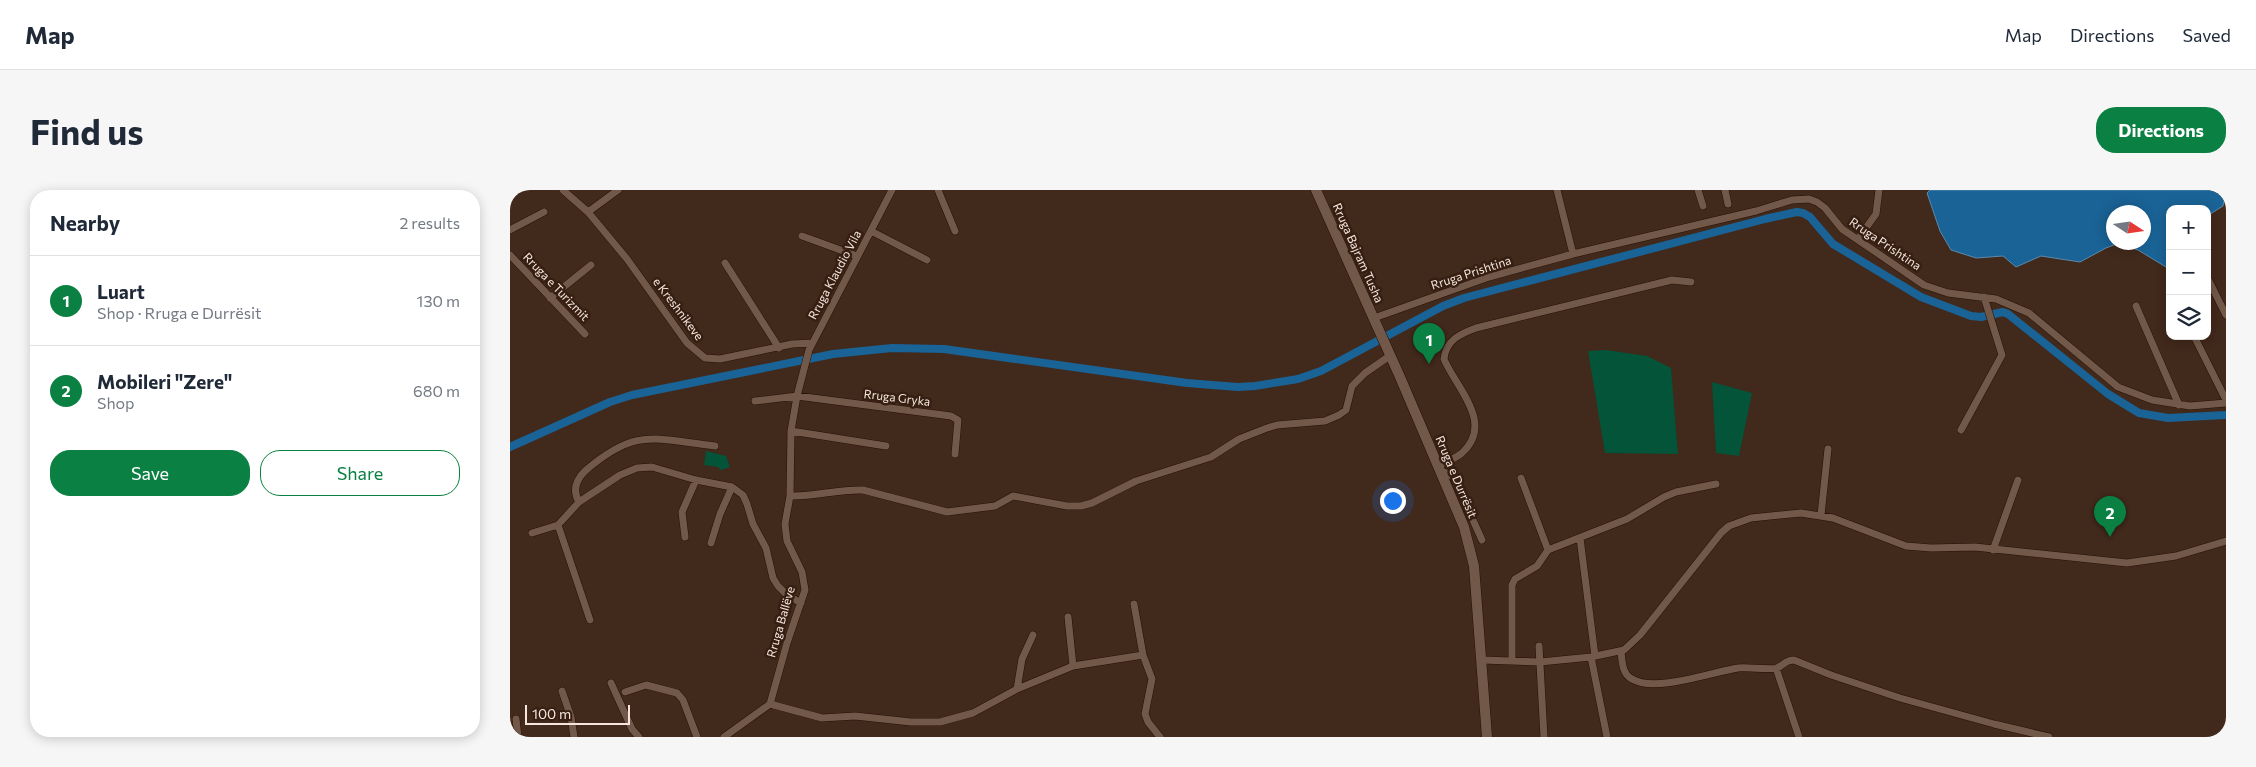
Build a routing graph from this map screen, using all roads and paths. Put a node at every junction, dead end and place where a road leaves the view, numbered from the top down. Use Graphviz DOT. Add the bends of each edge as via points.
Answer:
graph roads {
  1 [pos="563,190"];
  2 [pos="618,190"];
  3 [pos="892,190"];
  4 [pos="938,190"];
  5 [pos="1316,190"];
  6 [pos="1557,190"];
  7 [pos="1698,190"];
  8 [pos="1725,190"];
  9 [pos="1878,190"];
  10 [pos="1728,204"];
  11 [pos="1703,206"];
  12 [pos="544,212"];
  13 [pos="588,212"];
  14 [pos="510,230"];
  15 [pos="871,231"];
  16 [pos="955,232"];
  17 [pos="802,236"];
  18 [pos="1858,239"];
  19 [pos="1573,254"];
  20 [pos="510,255"];
  21 [pos="857,256"];
  22 [pos="927,260"];
  23 [pos="725,263"];
  24 [pos="592,265"];
  25 [pos="1691,282"];
  26 [pos="2211,285"];
  27 [pos="1984,297"];
  28 [pos="550,298"];
  29 [pos="2136,306"];
  30 [pos="2226,314"];
  31 [pos="1376,322"];
  32 [pos="585,334"];
  33 [pos="2196,340"];
  34 [pos="810,347"];
  35 [pos="779,348"];
  36 [pos="1390,354"];
  37 [pos="804,373"];
  38 [pos="797,396"];
  39 [pos="755,401"];
  40 [pos="2226,402"];
  41 [pos="2179,405"];
  42 [pos="1961,430"];
  43 [pos="791,431"];
  44 [pos="715,446"];
  45 [pos="886,446"];
  46 [pos="1828,449"];
  47 [pos="955,454"];
  48 [pos="1440,469"];
  49 [pos="1521,478"];
  50 [pos="696,480"];
  51 [pos="2018,480"];
  52 [pos="1716,484"];
  53 [pos="732,487"];
  54 [pos="790,496"];
  55 [pos="579,502"];
  56 [pos="1821,515"];
  57 [pos="558,525"];
  58 [pos="532,533"];
  59 [pos="685,538"];
  60 [pos="1580,538"];
  61 [pos="1482,540"];
  62 [pos="2226,541"];
  63 [pos="712,543"];
  64 [pos="1548,550"];
  65 [pos="1993,550"];
  66 [pos="801,603"];
  67 [pos="1134,604"];
  68 [pos="1068,617"];
  69 [pos="590,620"];
  70 [pos="1033,635"];
  71 [pos="1539,646"];
  72 [pos="1621,651"];
  73 [pos="1143,656"];
  74 [pos="1593,657"];
  75 [pos="1482,660"];
  76 [pos="1512,661"];
  77 [pos="1540,662"];
  78 [pos="1073,666"];
  79 [pos="1776,668"];
  80 [pos="611,683"];
  81 [pos="1017,689"];
  82 [pos="562,691"];
  83 [pos="625,692"];
  84 [pos="770,704"];
  85 [pos="516,719"];
  86 [pos="518,737"];
  87 [pos="574,737"];
  88 [pos="639,737"];
  89 [pos="697,737"];
  90 [pos="724,737"];
  91 [pos="1160,737"];
  92 [pos="1488,737"];
  93 [pos="1544,737"];
  94 [pos="1607,737"];
  95 [pos="1799,737"];
  96 [pos="2049,737"];
  1 -- 13 [label="street, e Kreshnikeve"];
  2 -- 13 [label="street"];
  3 -- 15 [label="street, Rruga Klaudio Vila"];
  4 -- 16 [label="street"];
  5 -- 31 [label="main road, Rruga Bajram Tusha"];
  6 -- 19 [label="street"];
  7 -- 11 [label="street"];
  8 -- 10 [label="street"];
  9 -- 18 [label="street" via="1876,214"];
  12 -- 14 [label="street"];
  13 -- 35 [label="street, e Kreshnikeve" via="627,259 687,343 705,358 720,359"];
  15 -- 21 [label="street, Rruga Klaudio Vila"];
  15 -- 22 [label="street"];
  17 -- 21 [label="street"];
  18 -- 19 [label="street, Rruga Prishtina" via="1842,229 1817,202 1801,199"];
  18 -- 27 [label="street, Rruga Prishtina" via="1924,285 1936,290"];
  19 -- 31 [label="street, Rruga Prishtina" via="1489,277"];
  20 -- 28 [label="street, Rruga e Turizmit"];
  21 -- 34 [label="street, Rruga Klaudio Vila"];
  23 -- 35 [label="street"];
  24 -- 28 [label="street"];
  25 -- 48 [label="street" via="1672,280 1476,328 1452,340 1444,359 1475,416 1475,430 1462,453"];
  26 -- 30 [label="street"];
  27 -- 41 [label="street, Rruga Prishtina" via="2006,302 2029,313 2118,387 2152,400"];
  27 -- 42 [label="street" via="2002,355"];
  28 -- 32 [label="street, Rruga e Turizmit"];
  29 -- 41 [label="street"];
  31 -- 36 [label="main road, Rruga e Durrësit"];
  33 -- 40 [label="street"];
  34 -- 35 [label="street, e Kreshnikeve" via="792,344"];
  34 -- 37 [label="street, Rruga Klaudio Vila"];
  36 -- 48 [label="main road, Rruga e Durrësit"];
  36 -- 54 [label="street" via="1352,386 1346,410 1339,415 1326,421 1267,428 1211,457 1136,480 1081,506 1013,496 995,506 948,512 863,490"];
  37 -- 38 [label="street, Rruga Ballëve"];
  38 -- 39 [label="street"];
  38 -- 43 [label="street, Rruga Ballëve"];
  38 -- 47 [label="street, Rruga Gryka" via="955,417 958,424"];
  40 -- 41 [label="street, Rruga Prishtina"];
  43 -- 45 [label="street"];
  43 -- 54 [label="street, Rruga Ballëve"];
  44 -- 55 [label="street" via="654,438 618,446 582,474 575,490"];
  46 -- 56 [label="street"];
  48 -- 61 [label="street" via="1454,478"];
  48 -- 75 [label="main road, Rruga e Durrësit" via="1470,547"];
  49 -- 64 [label="street"];
  50 -- 53 [label="street"];
  50 -- 55 [label="street" via="652,467 636,468"];
  50 -- 59 [label="street" via="682,512"];
  51 -- 65 [label="street"];
  52 -- 60 [label="street" via="1676,492 1627,519"];
  53 -- 63 [label="street"];
  53 -- 66 [label="street" via="744,496 753,524 766,548 773,578 787,595"];
  54 -- 66 [label="street, Rruga Ballëve" via="786,534 802,572 805,590"];
  55 -- 57 [label="street"];
  56 -- 65 [label="street" via="1906,546"];
  56 -- 72 [label="street" via="1773,515 1729,526 1709,546 1640,635"];
  57 -- 58 [label="street"];
  57 -- 69 [label="street"];
  60 -- 64 [label="street"];
  60 -- 74 [label="street"];
  62 -- 65 [label="street" via="2168,558 2127,563"];
  64 -- 76 [label="street" via="1537,566 1515,579 1512,585"];
  66 -- 84 [label="street, Rruga Ballëve"];
  67 -- 73 [label="street"];
  68 -- 78 [label="street"];
  70 -- 81 [label="street" via="1022,659"];
  71 -- 77 [label="street"];
  72 -- 74 [label="street"];
  72 -- 79 [label="street" via="1626,674 1642,683 1660,684 1742,668"];
  73 -- 78 [label="street"];
  73 -- 91 [label="street" via="1152,679 1145,714"];
  74 -- 77 [label="street"];
  74 -- 94 [label="street"];
  75 -- 76 [label="street"];
  75 -- 92 [label="main road, Rruga e Durrësit"];
  76 -- 77 [label="street"];
  77 -- 93 [label="street"];
  78 -- 81 [label="street"];
  79 -- 95 [label="street"];
  79 -- 96 [label="street" via="1788,660 1802,662 1900,698"];
  80 -- 88 [label="street" via="632,729"];
  81 -- 84 [label="street" via="973,713 940,722 854,716 822,718"];
  82 -- 87 [label="street"];
  83 -- 89 [label="street" via="648,685 677,693 683,700"];
  84 -- 90 [label="street"];
  85 -- 86 [label="street"];
}
